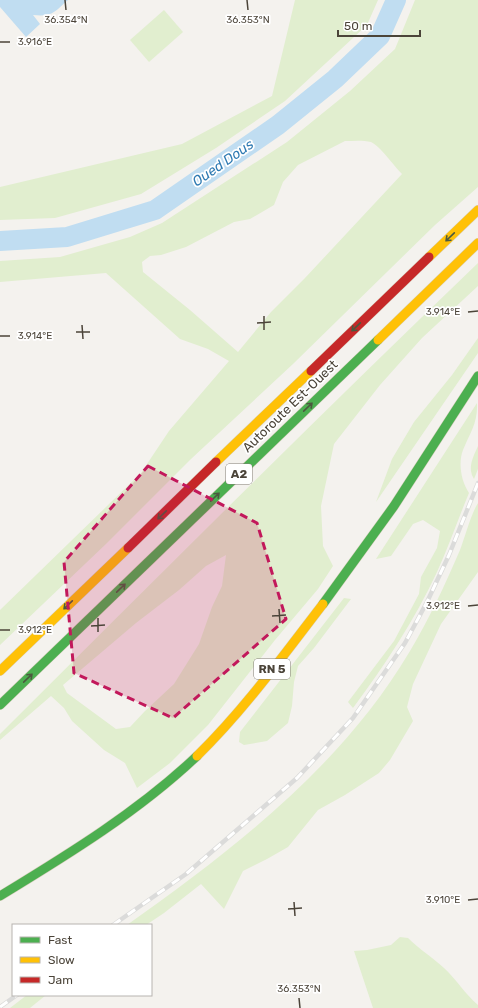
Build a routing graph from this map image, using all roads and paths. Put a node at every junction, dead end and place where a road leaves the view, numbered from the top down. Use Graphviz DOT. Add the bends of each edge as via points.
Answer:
graph roads {
  1 [pos="478,210"];
  2 [pos="478,243"];
  3 [pos="478,376"];
  4 [pos="0,671"];
  5 [pos="0,705"];
  6 [pos="0,896"];
  1 -- 4 [label="main road, Autoroute Est-Ouest / A2, one-way"];
  5 -- 2 [label="main road, Autoroute Est-Ouest / A2, one-way"];
  3 -- 6 [label="main road, RN 5" via="405,489 340,582 228,724 198,756 162,787 59,859"];
}
